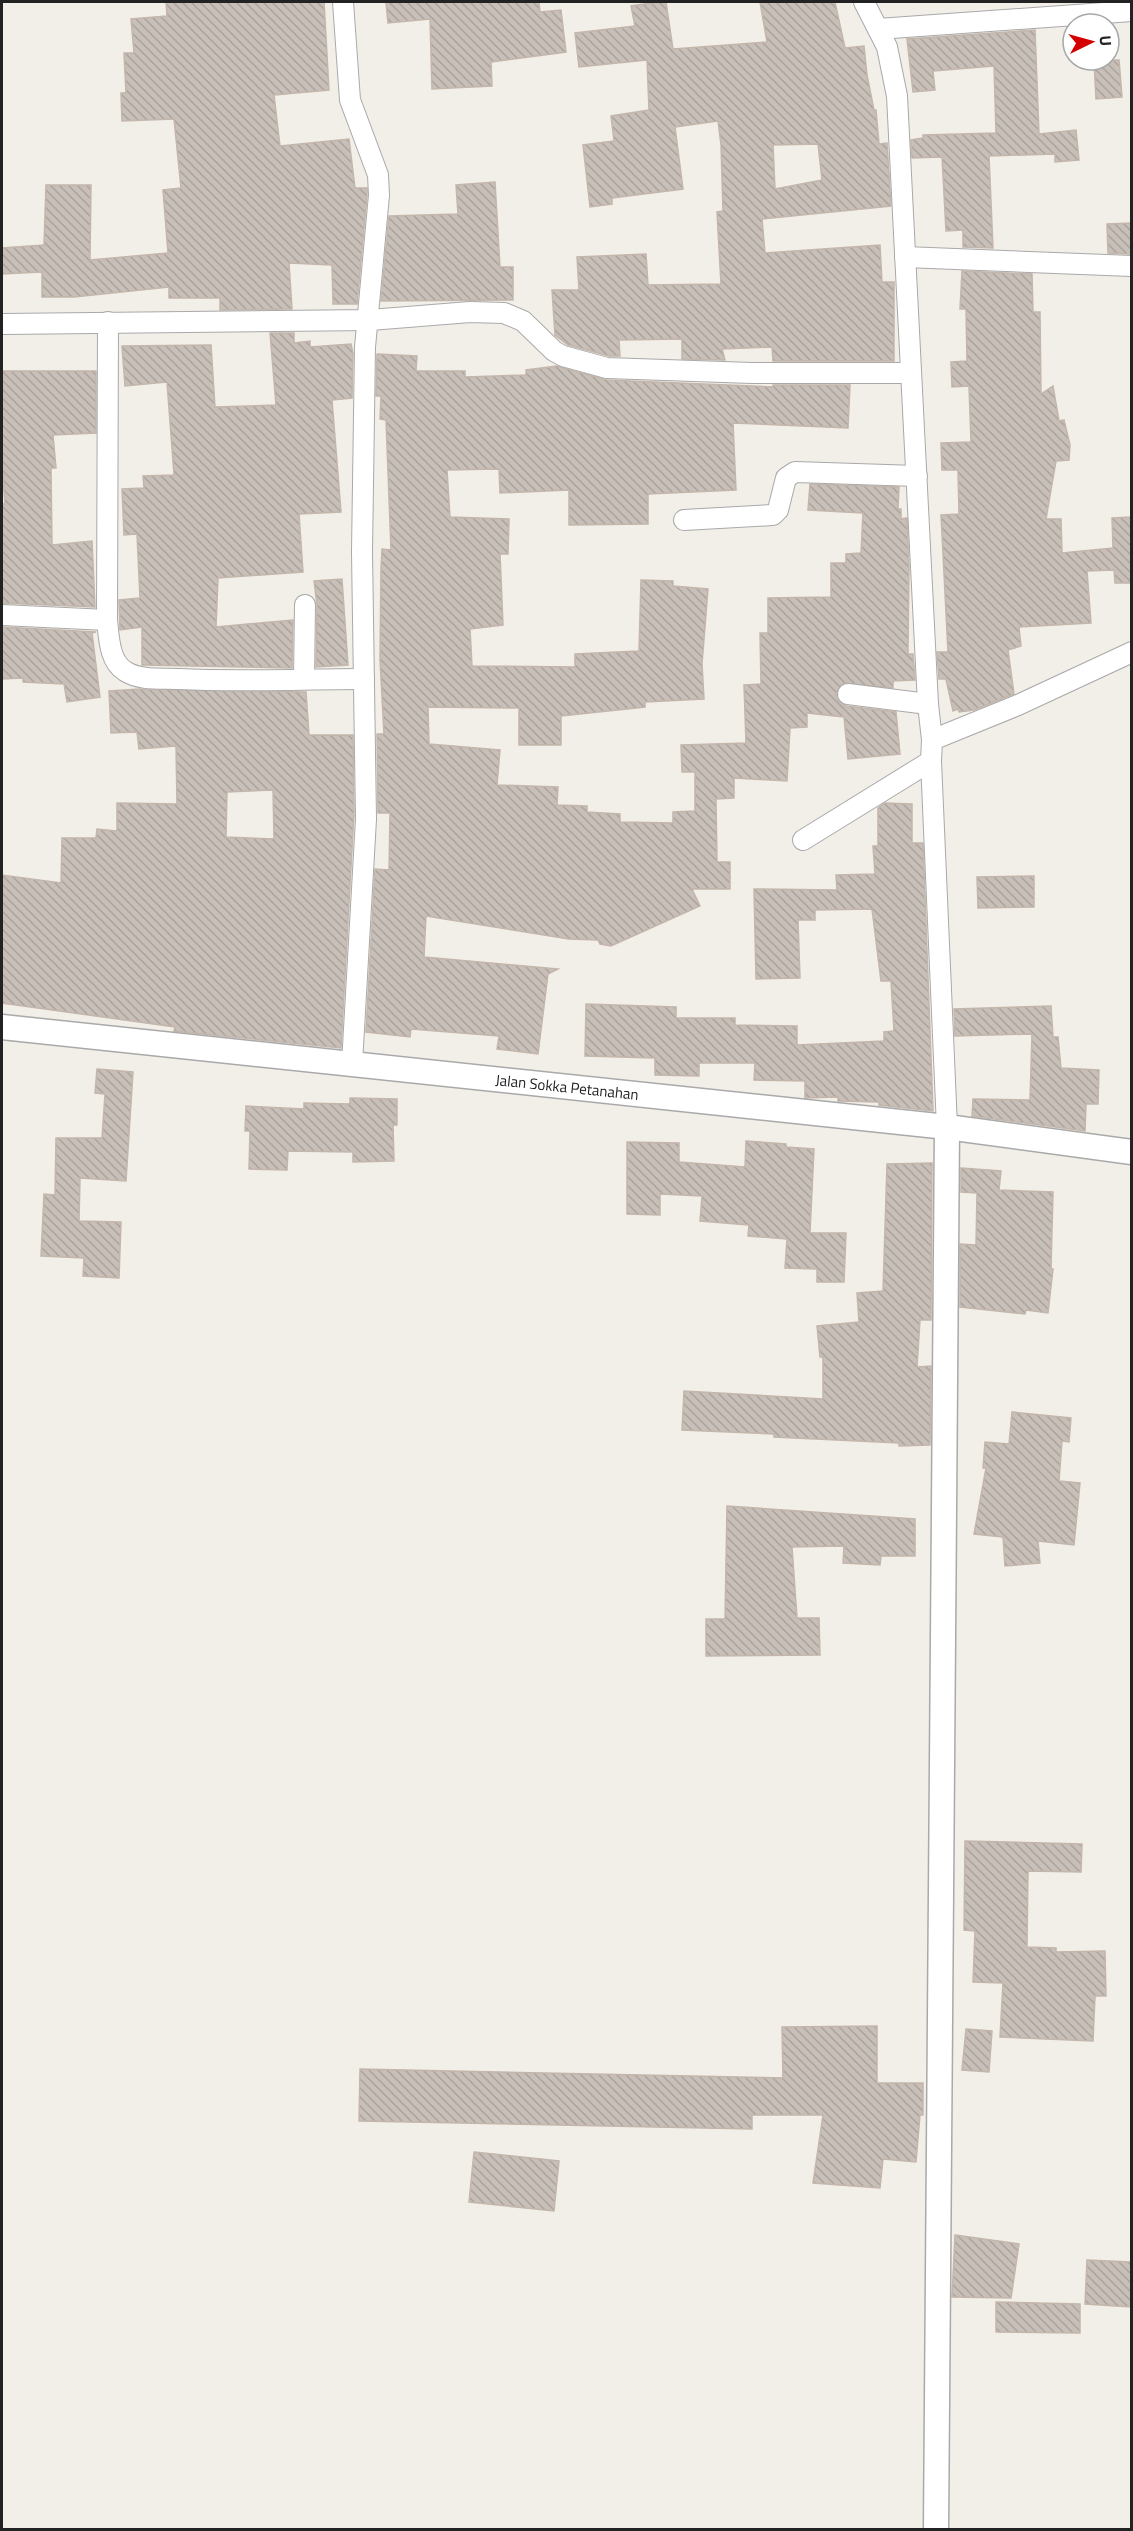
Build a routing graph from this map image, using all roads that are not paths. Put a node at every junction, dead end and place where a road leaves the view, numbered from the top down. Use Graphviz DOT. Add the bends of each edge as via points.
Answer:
graph roads {
  1 [pos="343,2"];
  2 [pos="864,2"];
  3 [pos="1131,11"];
  4 [pos="878,29"];
  5 [pos="905,257"];
  6 [pos="1131,266"];
  7 [pos="370,320"];
  8 [pos="108,322"];
  9 [pos="2,324"];
  10 [pos="911,373"];
  11 [pos="916,476"];
  12 [pos="684,520"];
  13 [pos="305,605"];
  14 [pos="2,615"];
  15 [pos="106,620"];
  16 [pos="1131,652"];
  17 [pos="304,679"];
  18 [pos="364,679"];
  19 [pos="848,694"];
  20 [pos="928,704"];
  21 [pos="932,740"];
  22 [pos="931,761"];
  23 [pos="803,840"];
  24 [pos="2,1027"];
  25 [pos="352,1064"];
  26 [pos="947,1126"];
  27 [pos="1131,1152"];
  28 [pos="936,2529"];
  1 -- 7 [label="street" via="350,100 378,175"];
  2 -- 4 [label="street"];
  3 -- 4 [label="street"];
  4 -- 5 [label="street" via="894,71"];
  5 -- 6 [label="street"];
  5 -- 10 [label="street"];
  7 -- 8 [label="street"];
  7 -- 10 [label="street" via="504,313 523,321 563,356 607,368"];
  7 -- 18 [label="street" via="365,347"];
  8 -- 9 [label="street"];
  8 -- 15 [label="street"];
  10 -- 11 [label="street"];
  11 -- 12 [label="street" via="795,472 786,478 778,510 773,515"];
  11 -- 20 [label="street"];
  13 -- 17 [label="street"];
  14 -- 15 [label="street"];
  15 -- 17 [label="street" via="114,657 123,670 140,677 236,682"];
  16 -- 21 [label="street"];
  17 -- 18 [label="street"];
  18 -- 25 [label="street" via="366,819"];
  19 -- 20 [label="street"];
  20 -- 21 [label="street"];
  21 -- 22 [label="street"];
  22 -- 23 [label="street"];
  22 -- 26 [label="street"];
  24 -- 25 [label="street, Jalan Sokka Petanahan"];
  25 -- 26 [label="street, Jalan Sokka Petanahan"];
  26 -- 27 [label="street, Jalan Sokka Petanahan"];
  26 -- 28 [label="street"];
}
